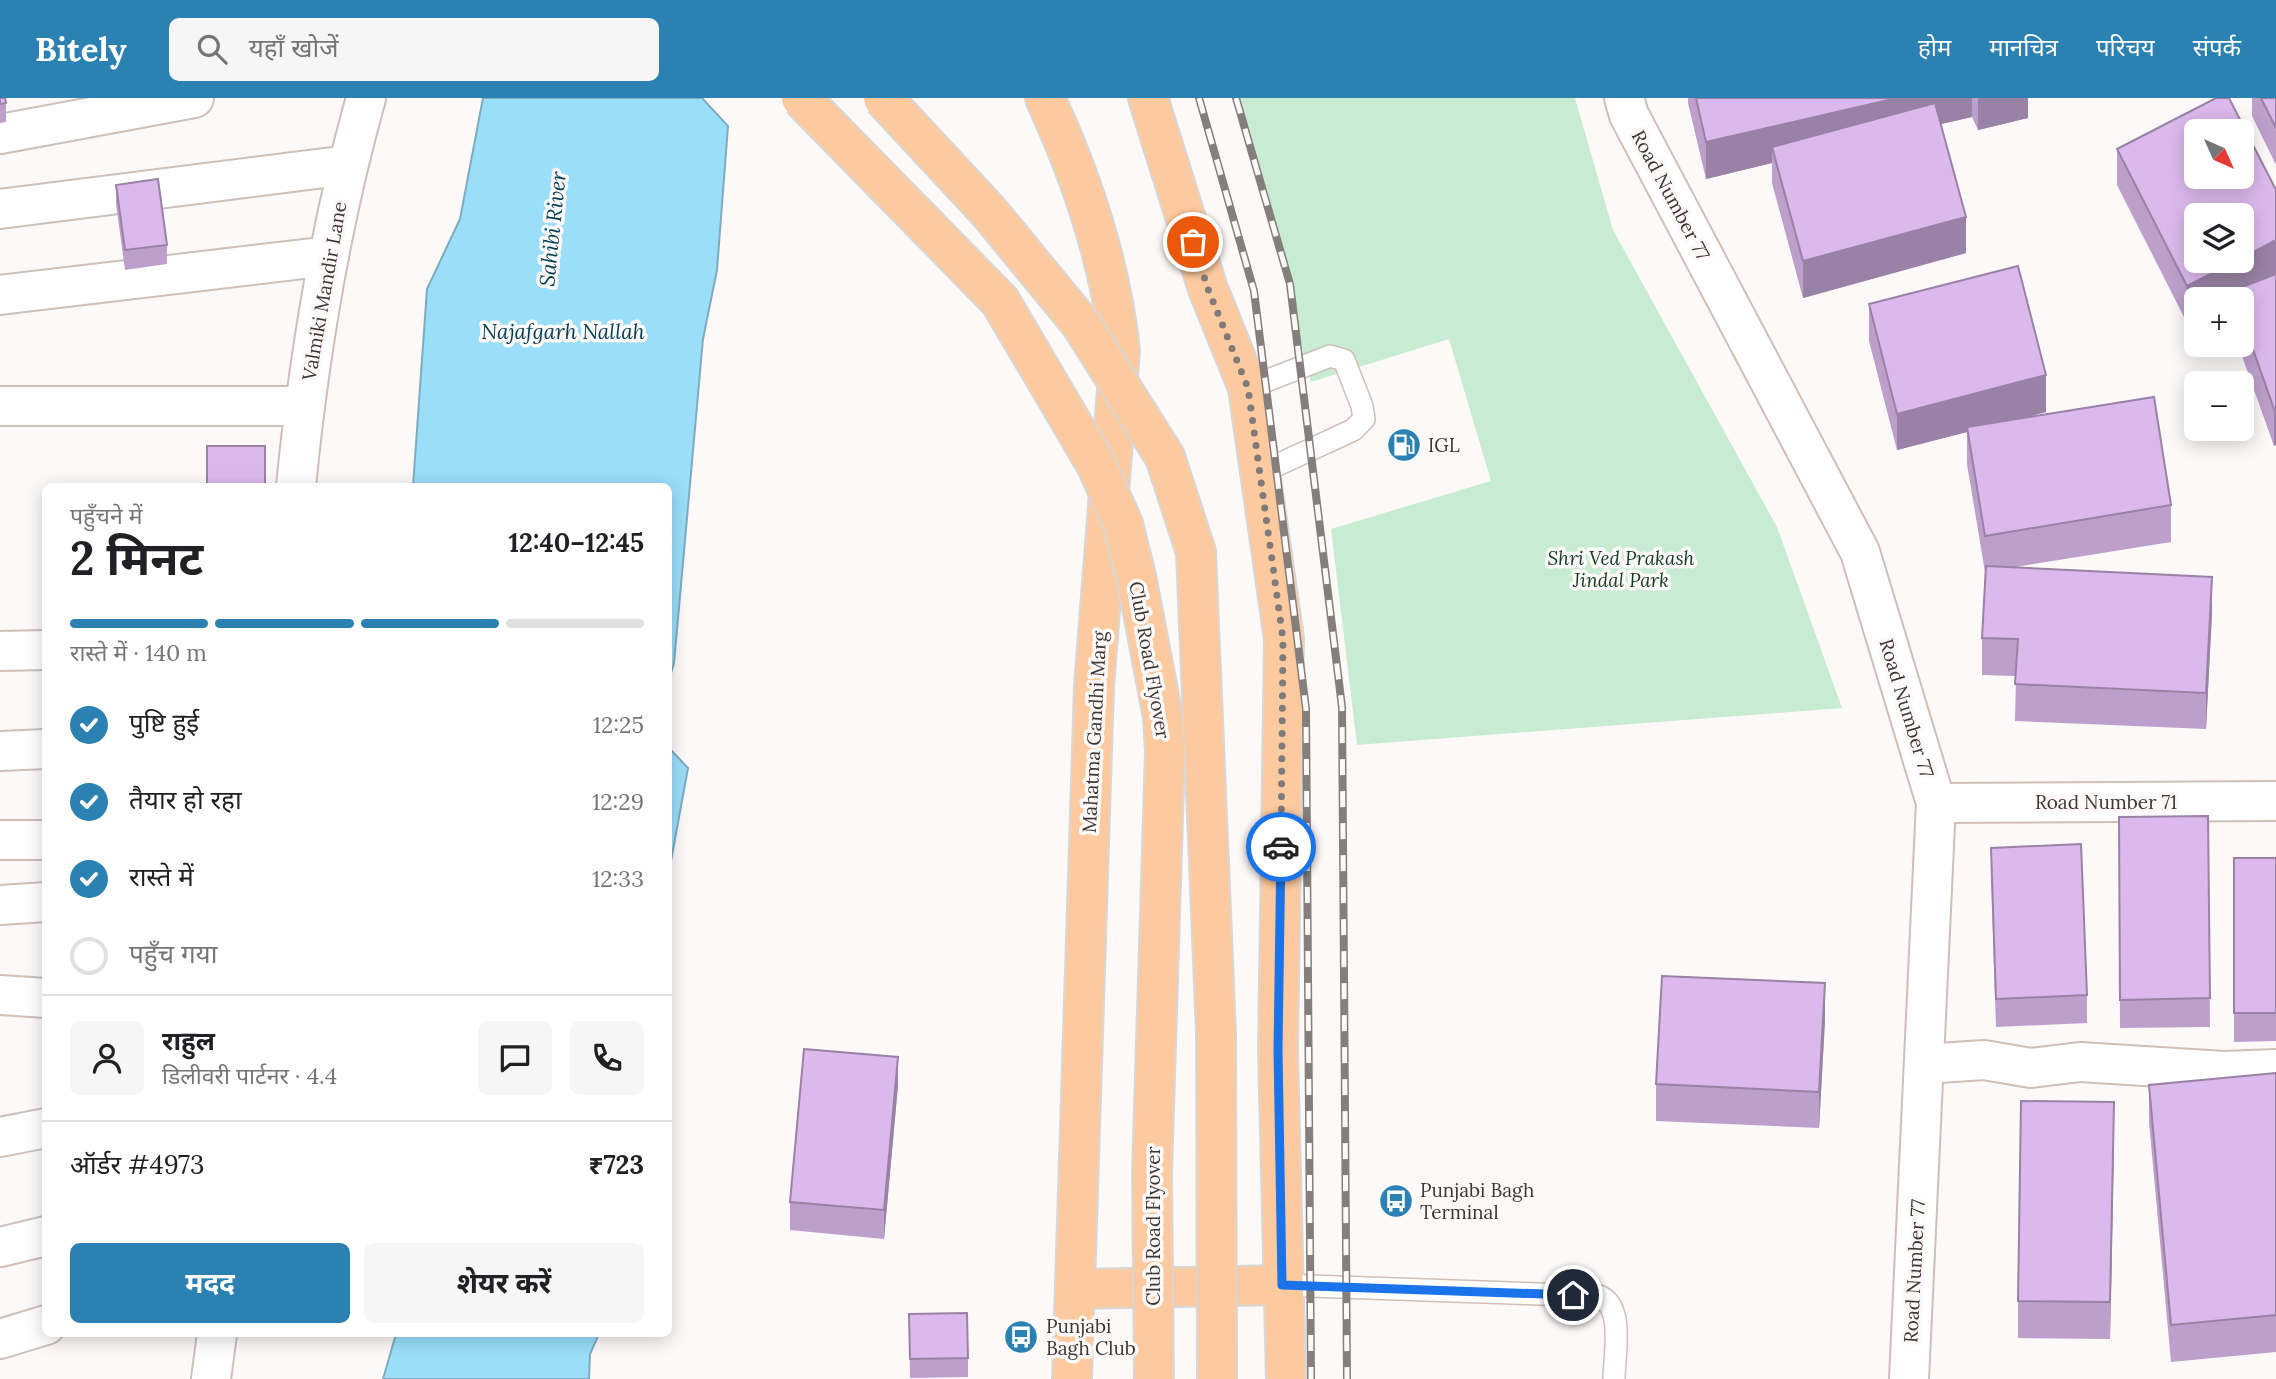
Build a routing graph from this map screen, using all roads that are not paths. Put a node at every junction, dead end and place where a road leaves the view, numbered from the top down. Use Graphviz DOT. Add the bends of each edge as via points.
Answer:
graph roads {
  1 [pos="194,98"];
  2 [pos="366,98"];
  3 [pos="801,98"];
  4 [pos="883,98"];
  5 [pos="1045,98"];
  6 [pos="1148,98"];
  7 [pos="1624,98"];
  8 [pos="0,134"];
  9 [pos="348,165"];
  10 [pos="0,209"];
  11 [pos="329,257"];
  12 [pos="0,295"];
  13 [pos="1248,388"];
  14 [pos="0,406"];
  15 [pos="304,406"];
  16 [pos="1260,473"];
  17 [pos="296,483"];
  18 [pos="42,650"];
  19 [pos="0,651"];
  20 [pos="42,750"];
  21 [pos="0,751"];
  22 [pos="2276,800"];
  23 [pos="1936,803"];
  24 [pos="0,839"];
  25 [pos="42,840"];
  26 [pos="42,902"];
  27 [pos="0,905"];
  28 [pos="0,995"];
  29 [pos="42,998"];
  30 [pos="1924,1063"];
  31 [pos="2276,1069"];
  32 [pos="42,1129"];
  33 [pos="0,1137"];
  34 [pos="42,1237"];
  35 [pos="0,1247"];
  36 [pos="1282,1285"];
  37 [pos="1074,1289"];
  38 [pos="42,1326"];
  39 [pos="217,1337"];
  40 [pos="0,1339"];
  41 [pos="211,1379"];
  42 [pos="1072,1379"];
  43 [pos="1154,1379"];
  44 [pos="1217,1379"];
  45 [pos="1286,1379"];
  46 [pos="1615,1379"];
  47 [pos="1909,1379"];
  1 -- 8 [label="street"];
  2 -- 9 [label="street, Valmiki Mandir Lane"];
  3 -- 43 [label="main road, Club Road Flyover, bridge" via="1000,301 1096,464 1123,524 1163,717 1165,752 1152,1173"];
  4 -- 44 [label="main road, Club Road Flyover, bridge" via="989,212 1081,324 1165,457 1196,552 1216,1032"];
  5 -- 37 [label="main road, Mahatma Gandhi Marg" via="1095,233 1115,305 1120,351 1094,687"];
  6 -- 13 [label="main road" via="1208,289"];
  7 -- 23 [label="street, Road Number 77" via="1860,552"];
  9 -- 10 [label="street"];
  9 -- 11 [label="street, Valmiki Mandir Lane"];
  11 -- 12 [label="street"];
  11 -- 15 [label="street, Valmiki Mandir Lane"];
  13 -- 16 [label="main road"];
  13 -- 16 [label="lane" via="1330,356 1339,357 1344,360 1364,419 1353,430"];
  14 -- 15 [label="street"];
  15 -- 17 [label="street, Valmiki Mandir Lane"];
  16 -- 36 [label="main road" via="1283,639 1278,1050"];
  18 -- 19 [label="street"];
  20 -- 21 [label="street"];
  22 -- 23 [label="street, Road Number 71"];
  23 -- 30 [label="street, Road Number 77"];
  24 -- 25 [label="street"];
  26 -- 27 [label="street"];
  28 -- 29 [label="street"];
  30 -- 31 [label="street" via="1984,1060 2031,1068 2080,1062 2224,1071"];
  30 -- 47 [label="street, Road Number 77"];
  32 -- 33 [label="street"];
  34 -- 35 [label="street"];
  36 -- 37 [label="main road"];
  36 -- 45 [label="main road"];
  36 -- 46 [label="lane" via="1599,1296 1614,1313"];
  37 -- 42 [label="main road, Mahatma Gandhi Marg"];
  38 -- 40 [label="street"];
  39 -- 41 [label="street"];
}
